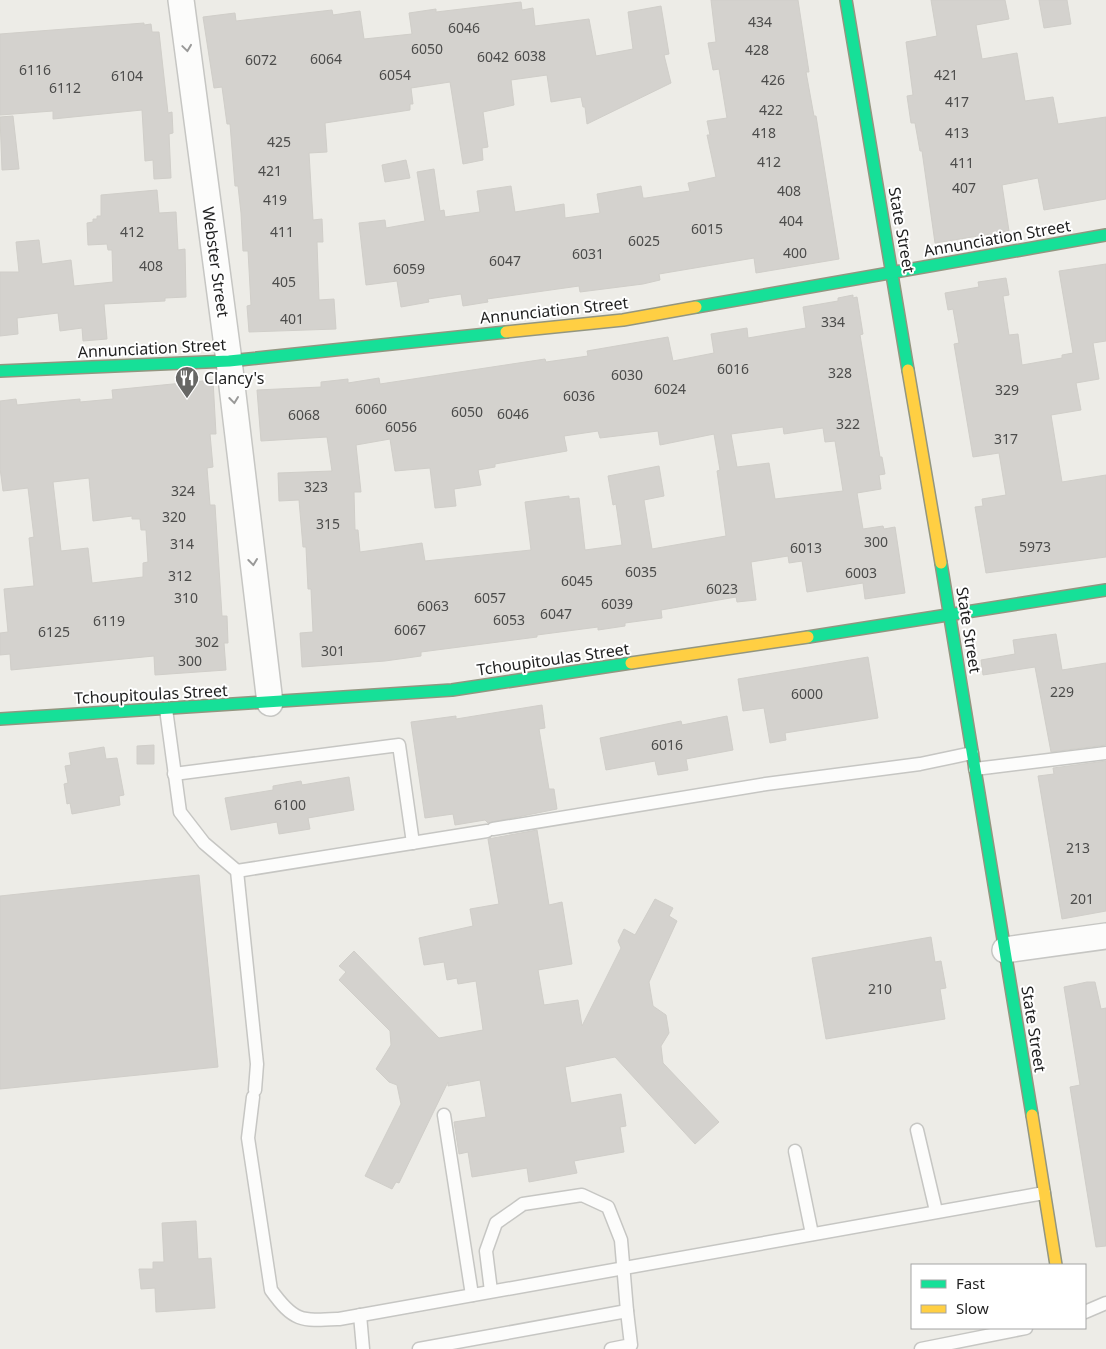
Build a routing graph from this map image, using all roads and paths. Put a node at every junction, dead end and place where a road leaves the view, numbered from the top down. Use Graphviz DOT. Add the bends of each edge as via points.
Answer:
graph roads {
  1 [pos="181,0"];
  2 [pos="846,0"];
  3 [pos="1106,235"];
  4 [pos="892,273"];
  5 [pos="229,361"];
  6 [pos="0,371"];
  7 [pos="1106,590"];
  8 [pos="950,616"];
  9 [pos="270,703"];
  10 [pos="166,709"];
  11 [pos="0,719"];
  12 [pos="972,752"];
  13 [pos="1106,753"];
  14 [pos="975,769"];
  15 [pos="174,774"];
  16 [pos="413,843"];
  17 [pos="237,871"];
  18 [pos="1106,936"];
  19 [pos="1005,950"];
  20 [pos="444,1116"];
  21 [pos="917,1130"];
  22 [pos="795,1151"];
  23 [pos="1044,1193"];
  24 [pos="936,1211"];
  25 [pos="812,1234"];
  26 [pos="1056,1264"];
  27 [pos="625,1266"];
  28 [pos="491,1291"];
  29 [pos="472,1295"];
  30 [pos="1106,1303"];
  31 [pos="627,1310"];
  32 [pos="1086,1312"];
  33 [pos="360,1315"];
  34 [pos="1021,1329"];
  35 [pos="363,1349"];
  36 [pos="419,1349"];
  37 [pos="611,1349"];
  38 [pos="920,1349"];
  1 -- 5 [label="street, Webster Street, one-way"];
  2 -- 4 [label="street, State Street"];
  3 -- 4 [label="street, Annunciation Street"];
  4 -- 5 [label="street, Annunciation Street" via="623,320"];
  4 -- 8 [label="street, State Street"];
  5 -- 6 [label="street, Annunciation Street"];
  5 -- 9 [label="street, Webster Street, one-way"];
  7 -- 8 [label="street, Tchoupitoulas Street"];
  8 -- 9 [label="street, Tchoupitoulas Street" via="452,690"];
  8 -- 12 [label="street, State Street"];
  9 -- 10 [label="street, Tchoupitoulas Street"];
  10 -- 11 [label="street, Tchoupitoulas Street"];
  10 -- 15 [label="lane"];
  12 -- 14 [label="street, State Street"];
  12 -- 16 [label="lane" via="920,764 766,784"];
  13 -- 14 [label="lane"];
  14 -- 19 [label="street, State Street"];
  15 -- 16 [label="lane" via="399,745"];
  15 -- 17 [label="lane" via="180,812 204,843"];
  16 -- 17 [label="lane"];
  17 -- 33 [label="lane" via="257,1064 248,1138 271,1290 286,1310 305,1320"];
  18 -- 19 [label="street"];
  19 -- 23 [label="street, State Street"];
  20 -- 29 [label="lane"];
  21 -- 24 [label="lane"];
  22 -- 25 [label="lane"];
  23 -- 24 [label="lane"];
  23 -- 26 [label="street, State Street"];
  24 -- 25 [label="lane"];
  25 -- 27 [label="lane"];
  27 -- 28 [label="lane"];
  27 -- 28 [label="lane" via="621,1240 608,1207 582,1195 523,1204 496,1223 486,1251"];
  27 -- 31 [label="lane"];
  28 -- 29 [label="lane"];
  29 -- 33 [label="lane"];
  30 -- 32 [label="lane"];
  31 -- 36 [label="lane"];
  31 -- 37 [label="lane" via="631,1345"];
  33 -- 35 [label="lane"];
  34 -- 38 [label="lane"];
}
